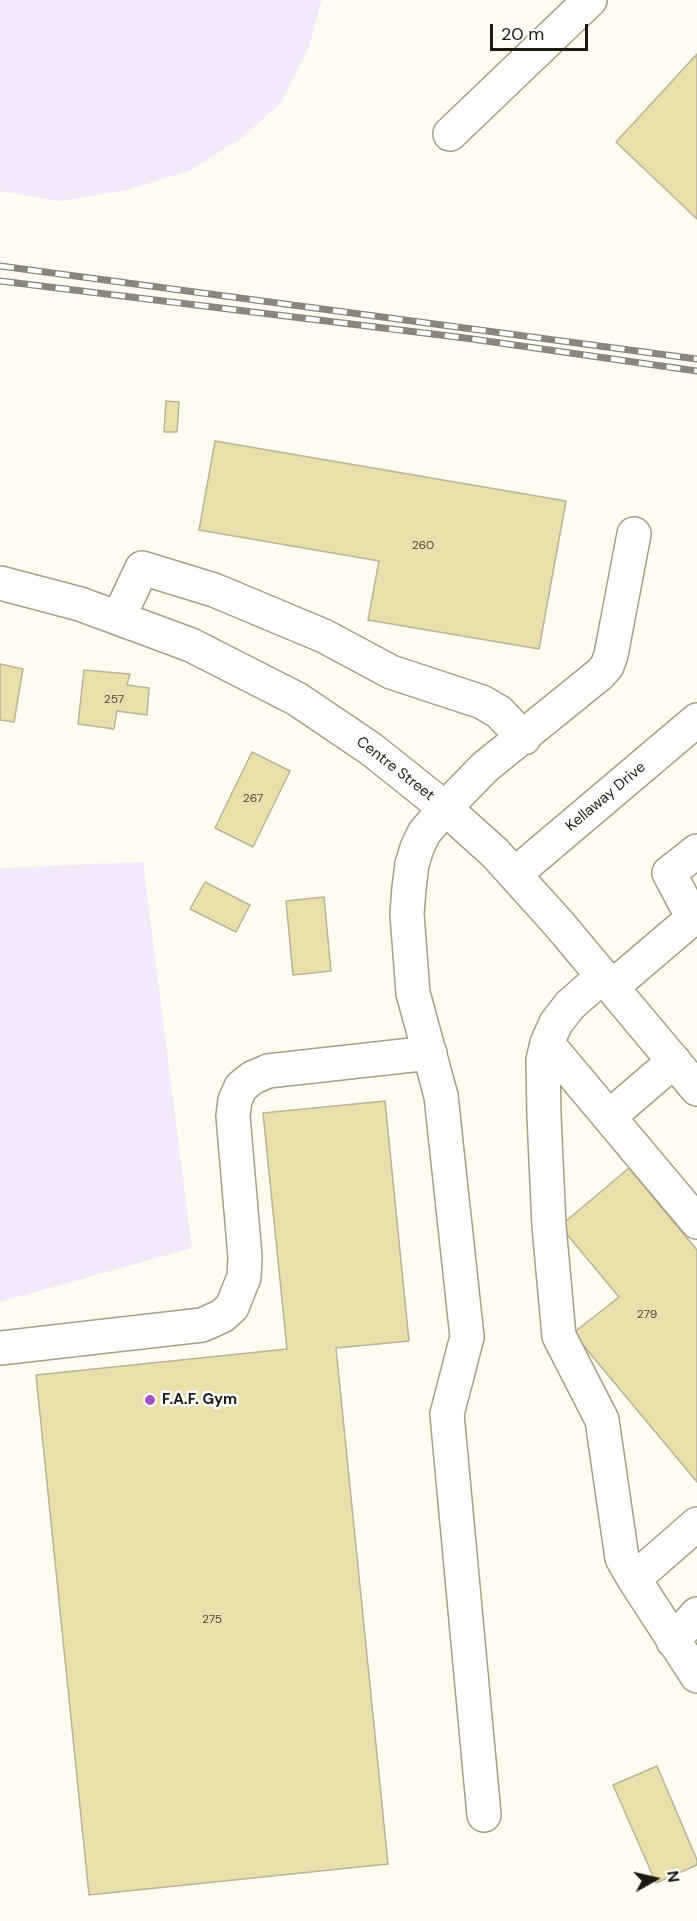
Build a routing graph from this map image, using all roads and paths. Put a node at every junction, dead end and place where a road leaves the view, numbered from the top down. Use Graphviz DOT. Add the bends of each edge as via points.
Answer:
graph roads {
  1 [pos="590,0"];
  2 [pos="450,134"];
  3 [pos="634,534"];
  4 [pos="0,583"];
  5 [pos="119,617"];
  6 [pos="697,720"];
  7 [pos="524,738"];
  8 [pos="445,808"];
  9 [pos="697,851"];
  10 [pos="515,874"];
  11 [pos="690,936"];
  12 [pos="608,982"];
  13 [pos="547,1043"];
  14 [pos="430,1053"];
  15 [pos="674,1061"];
  16 [pos="697,1089"];
  17 [pos="610,1116"];
  18 [pos="697,1222"];
  19 [pos="0,1348"];
  20 [pos="697,1524"];
  21 [pos="634,1579"];
  22 [pos="697,1614"];
  23 [pos="673,1641"];
  24 [pos="697,1676"];
  25 [pos="484,1815"];
  1 -- 2 [label="main road"];
  3 -- 7 [label="main road" via="607,666"];
  4 -- 5 [label="main road, Centre Street"];
  5 -- 7 [label="main road" via="142,568 214,590 324,636 391,672 482,702 499,712"];
  5 -- 8 [label="main road, Centre Street" via="191,645 297,699 371,749"];
  6 -- 10 [label="main road, Kellaway Drive"];
  7 -- 8 [label="main road" via="485,767"];
  8 -- 10 [label="main road, Centre Street"];
  8 -- 14 [label="main road" via="417,848 407,914 413,993"];
  9 -- 11 [label="main road" via="669,873 693,918"];
  10 -- 12 [label="main road, Centre Street"];
  11 -- 12 [label="main road"];
  12 -- 13 [label="main road" via="570,1005 555,1023"];
  12 -- 15 [label="main road, Centre Street"];
  13 -- 17 [label="main road"];
  13 -- 21 [label="main road" via="543,1060 544,1116 559,1336 602,1420 622,1558"];
  14 -- 19 [label="main road" via="268,1071 241,1088 232,1116 244,1277 232,1307 222,1316 202,1325"];
  14 -- 25 [label="main road" via="441,1096 467,1336 447,1414"];
  15 -- 16 [label="main road, Centre Street"];
  15 -- 17 [label="main road"];
  17 -- 18 [label="main road"];
  20 -- 21 [label="main road"];
  21 -- 23 [label="main road"];
  22 -- 23 [label="main road"];
  23 -- 24 [label="main road"];
}
